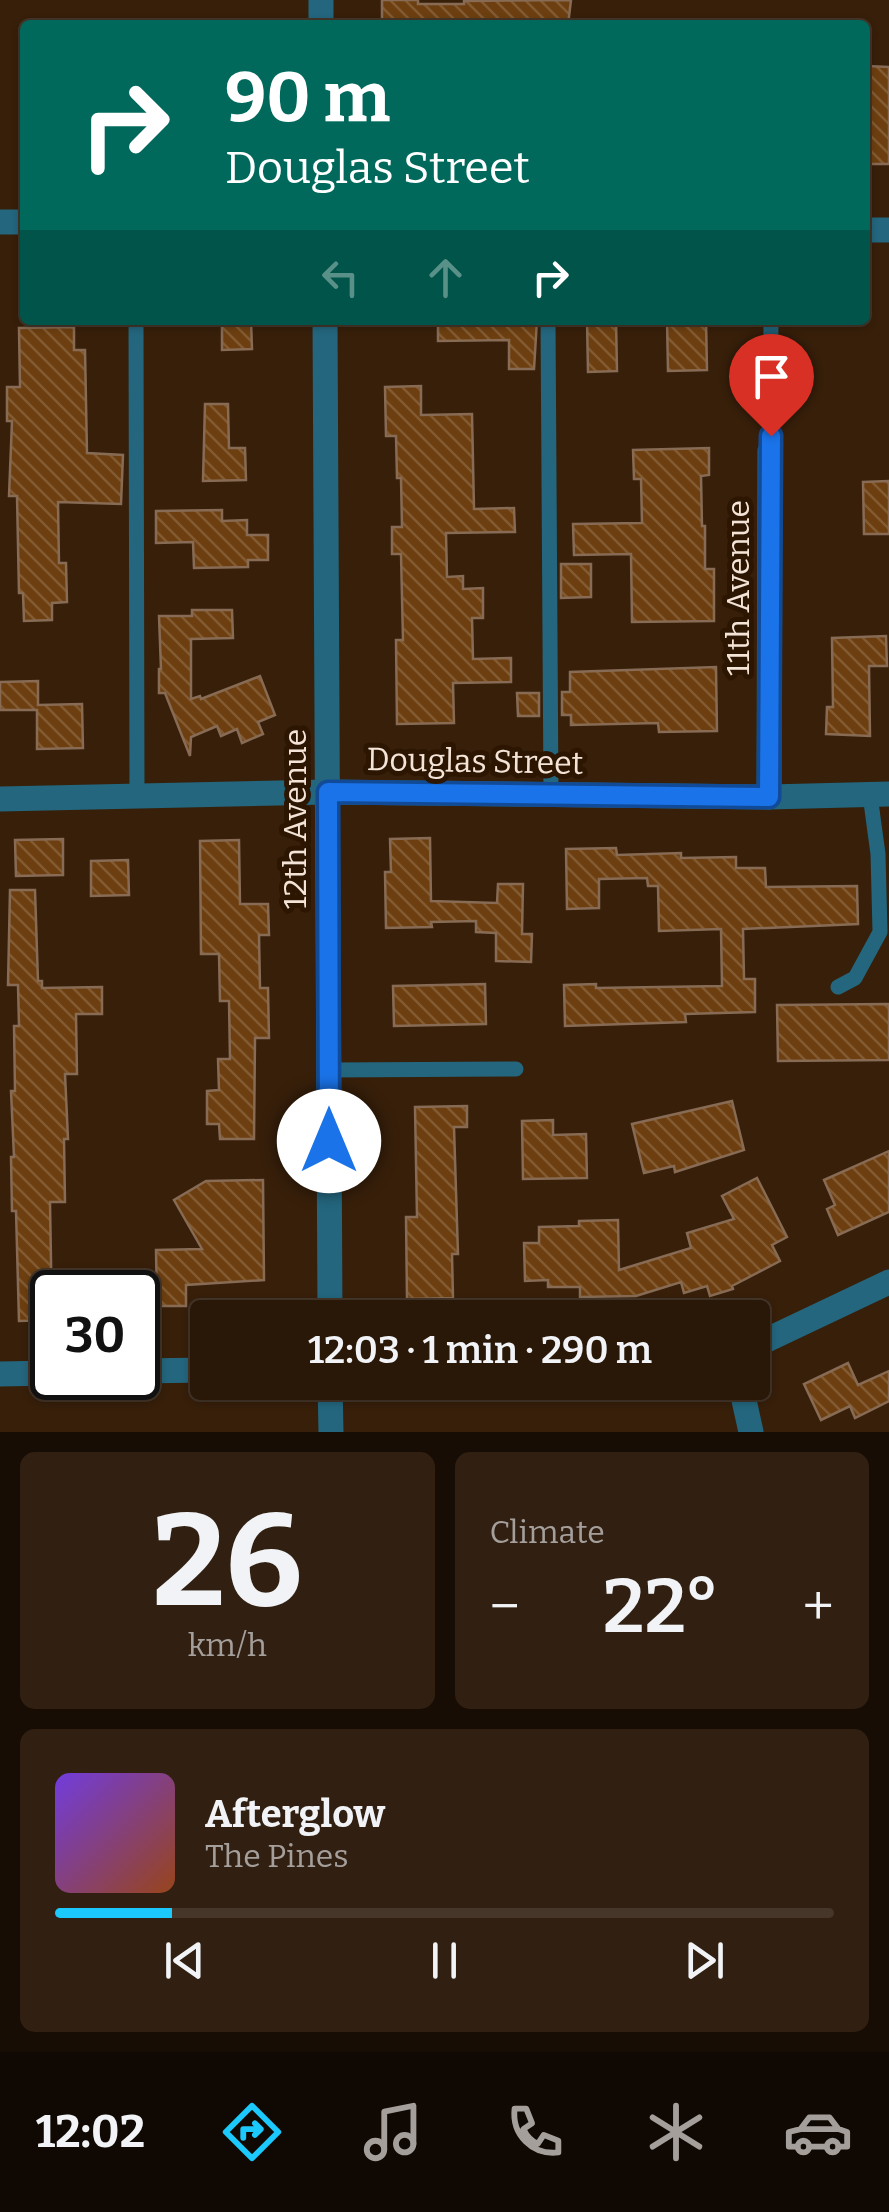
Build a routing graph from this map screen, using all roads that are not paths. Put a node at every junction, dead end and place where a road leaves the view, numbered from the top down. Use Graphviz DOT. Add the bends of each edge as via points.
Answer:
graph roads {
  1 [pos="136,325"];
  2 [pos="325,325"];
  3 [pos="548,325"];
  4 [pos="771,325"];
  5 [pos="770,451"];
  6 [pos="328,792"];
  7 [pos="880,794"];
  8 [pos="551,795"];
  9 [pos="137,796"];
  10 [pos="769,797"];
  11 [pos="0,799"];
  12 [pos="838,987"];
  13 [pos="516,1068"];
  14 [pos="329,1070"];
  15 [pos="889,1282"];
  16 [pos="330,1300"];
  17 [pos="770,1338"];
  18 [pos="190,1370"];
  19 [pos="160,1371"];
  20 [pos="30,1373"];
  21 [pos="0,1374"];
  22 [pos="330,1400"];
  23 [pos="744,1400"];
  24 [pos="331,1432"];
  25 [pos="752,1432"];
  1 -- 9 [label="lane"];
  2 -- 6 [label="street, 12th Avenue"];
  3 -- 8 [label="lane"];
  4 -- 5 [label="lane, 11th Avenue"];
  5 -- 10 [label="street, 11th Avenue"];
  6 -- 8 [label="street, Douglas Street"];
  6 -- 9 [label="street, Douglas Street"];
  6 -- 14 [label="street, 12th Avenue"];
  7 -- 10 [label="street, Douglas Street"];
  7 -- 12 [label="lane" via="880,932 855,978"];
  8 -- 10 [label="street, Douglas Street"];
  9 -- 11 [label="street, Douglas Street"];
  13 -- 14 [label="lane"];
  14 -- 16 [label="street, 12th Avenue"];
  15 -- 17 [label="street"];
  18 -- 19 [label="street"];
  20 -- 21 [label="street"];
  22 -- 24 [label="street"];
  23 -- 25 [label="street"];
}
